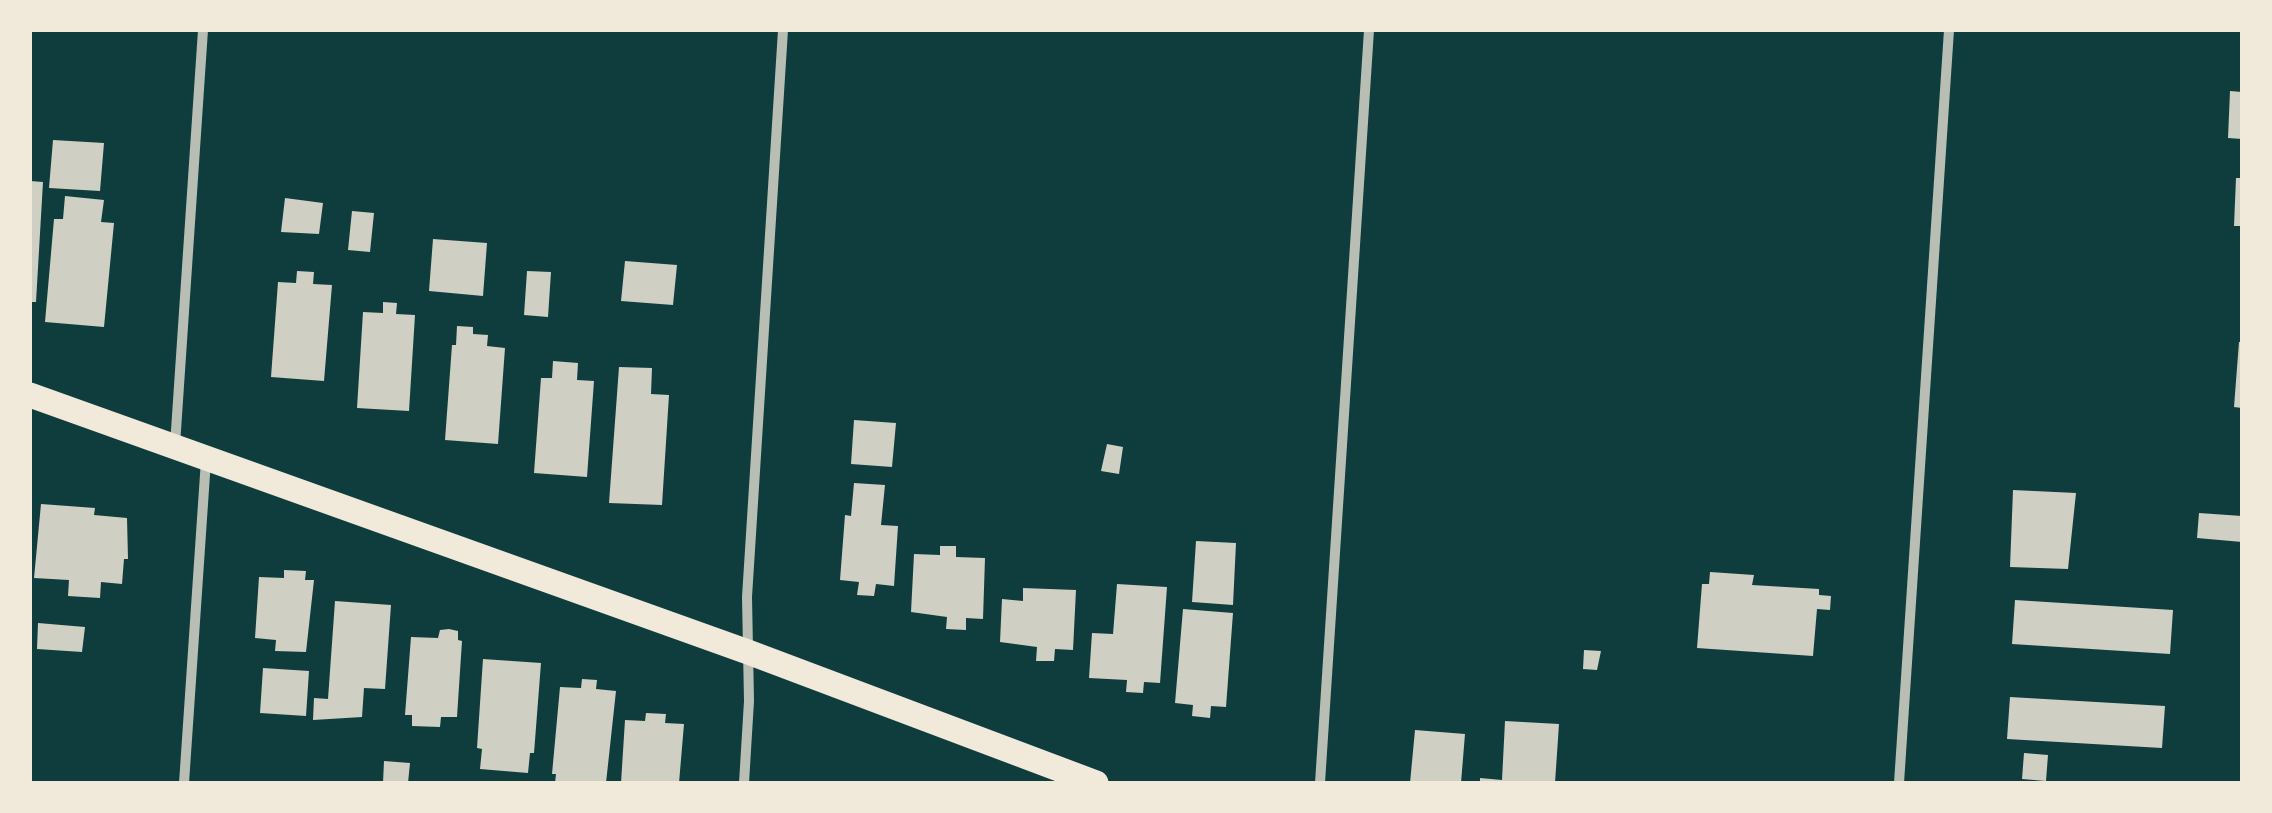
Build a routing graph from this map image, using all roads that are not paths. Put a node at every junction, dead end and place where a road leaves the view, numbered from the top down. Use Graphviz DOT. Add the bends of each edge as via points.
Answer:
graph roads {
  1 [pos="202,30"];
  2 [pos="783,30"];
  3 [pos="1369,30"];
  4 [pos="1950,30"];
  5 [pos="30,394"];
  6 [pos="175,446"];
  7 [pos="206,458"];
  8 [pos="748,652"];
  9 [pos="184,783"];
  10 [pos="744,783"];
  11 [pos="1096,783"];
  12 [pos="1320,783"];
  13 [pos="1899,783"];
  1 -- 6 [label="street"];
  2 -- 8 [label="street" via="746,597"];
  3 -- 12 [label="street"];
  4 -- 13 [label="street"];
  5 -- 6 [label="main road"];
  6 -- 7 [label="main road"];
  7 -- 8 [label="main road"];
  7 -- 9 [label="street"];
  8 -- 10 [label="street"];
  8 -- 11 [label="main road"];
}
